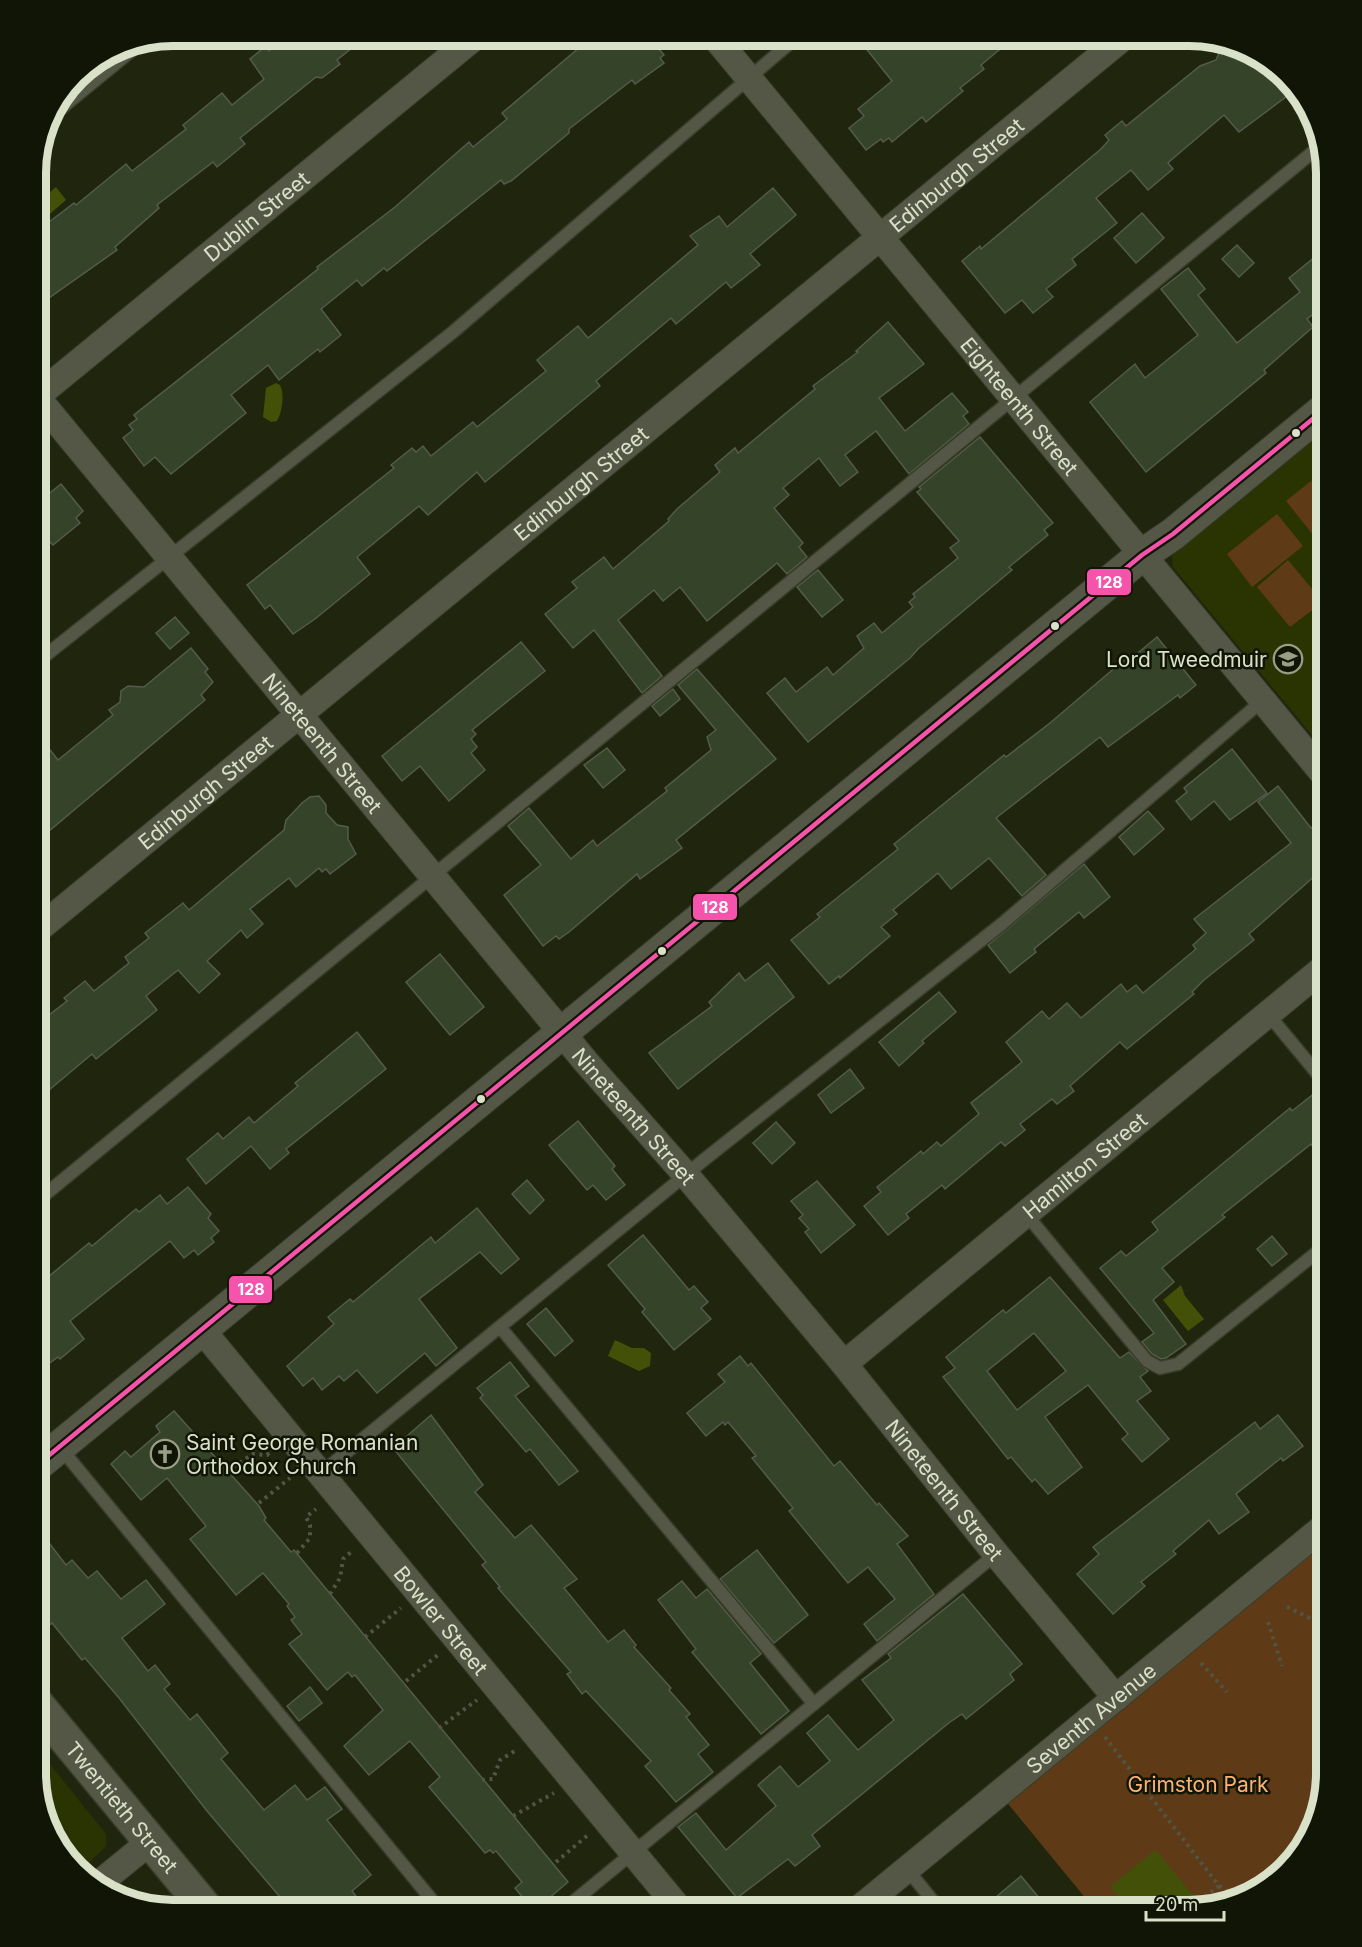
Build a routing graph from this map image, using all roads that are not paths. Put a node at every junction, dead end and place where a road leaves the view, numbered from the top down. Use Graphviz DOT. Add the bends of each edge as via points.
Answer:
graph roads {
  1 [pos="463,46"];
  2 [pos="723,47"];
  3 [pos="786,47"];
  4 [pos="1112,47"];
  5 [pos="123,57"];
  6 [pos="749,79"];
  7 [pos="69,102"];
  8 [pos="1313,152"];
  9 [pos="880,238"];
  10 [pos="47,388"];
  11 [pos="1013,398"];
  12 [pos="47,410"];
  13 [pos="1316,416"];
  14 [pos="1142,555"];
  15 [pos="168,556"];
  16 [pos="47,654"];
  17 [pos="1262,701"];
  18 [pos="299,715"];
  19 [pos="1316,765"];
  20 [pos="432,876"];
  21 [pos="47,922"];
  22 [pos="1316,974"];
  23 [pos="1268,1014"];
  24 [pos="562,1032"];
  25 [pos="1316,1072"];
  26 [pos="686,1175"];
  27 [pos="46,1193"];
  28 [pos="1026,1214"];
  29 [pos="1316,1253"];
  30 [pos="500,1327"];
  31 [pos="202,1330"];
  32 [pos="844,1364"];
  33 [pos="48,1456"];
  34 [pos="309,1473"];
  35 [pos="1316,1533"];
  36 [pos="996,1554"];
  37 [pos="1116,1698"];
  38 [pos="814,1704"];
  39 [pos="46,1714"];
  40 [pos="151,1841"];
  41 [pos="633,1853"];
  42 [pos="907,1869"];
  43 [pos="104,1879"];
  44 [pos="199,1900"];
  45 [pos="431,1900"];
  46 [pos="575,1900"];
  47 [pos="672,1900"];
  48 [pos="869,1900"];
  49 [pos="932,1900"];
  1 -- 10 [label="street, Dublin Street"];
  2 -- 6 [label="street, Eighteenth Street"];
  3 -- 6 [label="lane"];
  4 -- 9 [label="street, Edinburgh Street"];
  5 -- 7 [label="lane"];
  6 -- 9 [label="street, Eighteenth Street"];
  6 -- 15 [label="lane" via="453,332"];
  8 -- 11 [label="lane"];
  9 -- 11 [label="street, Eighteenth Street"];
  9 -- 18 [label="street, Edinburgh Street"];
  11 -- 14 [label="street, Eighteenth Street"];
  11 -- 20 [label="lane"];
  12 -- 15 [label="street, Nineteenth Street"];
  13 -- 14 [label="street"];
  14 -- 17 [label="street, Eighteenth Street"];
  14 -- 24 [label="street"];
  15 -- 16 [label="lane"];
  15 -- 18 [label="street, Nineteenth Street"];
  17 -- 19 [label="street, Eighteenth Street"];
  17 -- 26 [label="lane" via="1003,923"];
  18 -- 20 [label="street, Nineteenth Street"];
  18 -- 21 [label="street, Edinburgh Street"];
  20 -- 24 [label="street, Nineteenth Street"];
  20 -- 27 [label="lane"];
  22 -- 23 [label="street, Hamilton Street"];
  23 -- 25 [label="lane"];
  23 -- 28 [label="street, Hamilton Street"];
  24 -- 26 [label="street, Nineteenth Street"];
  24 -- 31 [label="street"];
  26 -- 30 [label="lane"];
  26 -- 32 [label="street, Nineteenth Street"];
  28 -- 29 [label="lane" via="1147,1362 1160,1368 1178,1364"];
  28 -- 32 [label="street, Hamilton Street"];
  30 -- 34 [label="lane"];
  30 -- 38 [label="lane"];
  31 -- 33 [label="street"];
  31 -- 34 [label="street, Bowler Street"];
  32 -- 36 [label="street, Nineteenth Street"];
  33 -- 45 [label="lane"];
  34 -- 41 [label="street, Bowler Street"];
  35 -- 37 [label="street, Seventh Avenue"];
  36 -- 37 [label="street, Nineteenth Street"];
  36 -- 38 [label="lane"];
  37 -- 42 [label="street, Seventh Avenue"];
  38 -- 41 [label="lane"];
  39 -- 40 [label="main road, Twentieth Street"];
  40 -- 43 [label="street"];
  40 -- 44 [label="main road, Twentieth Street"];
  41 -- 46 [label="lane"];
  41 -- 47 [label="street, Bowler Street"];
  42 -- 48 [label="street, Seventh Avenue"];
  42 -- 49 [label="lane"];
}
